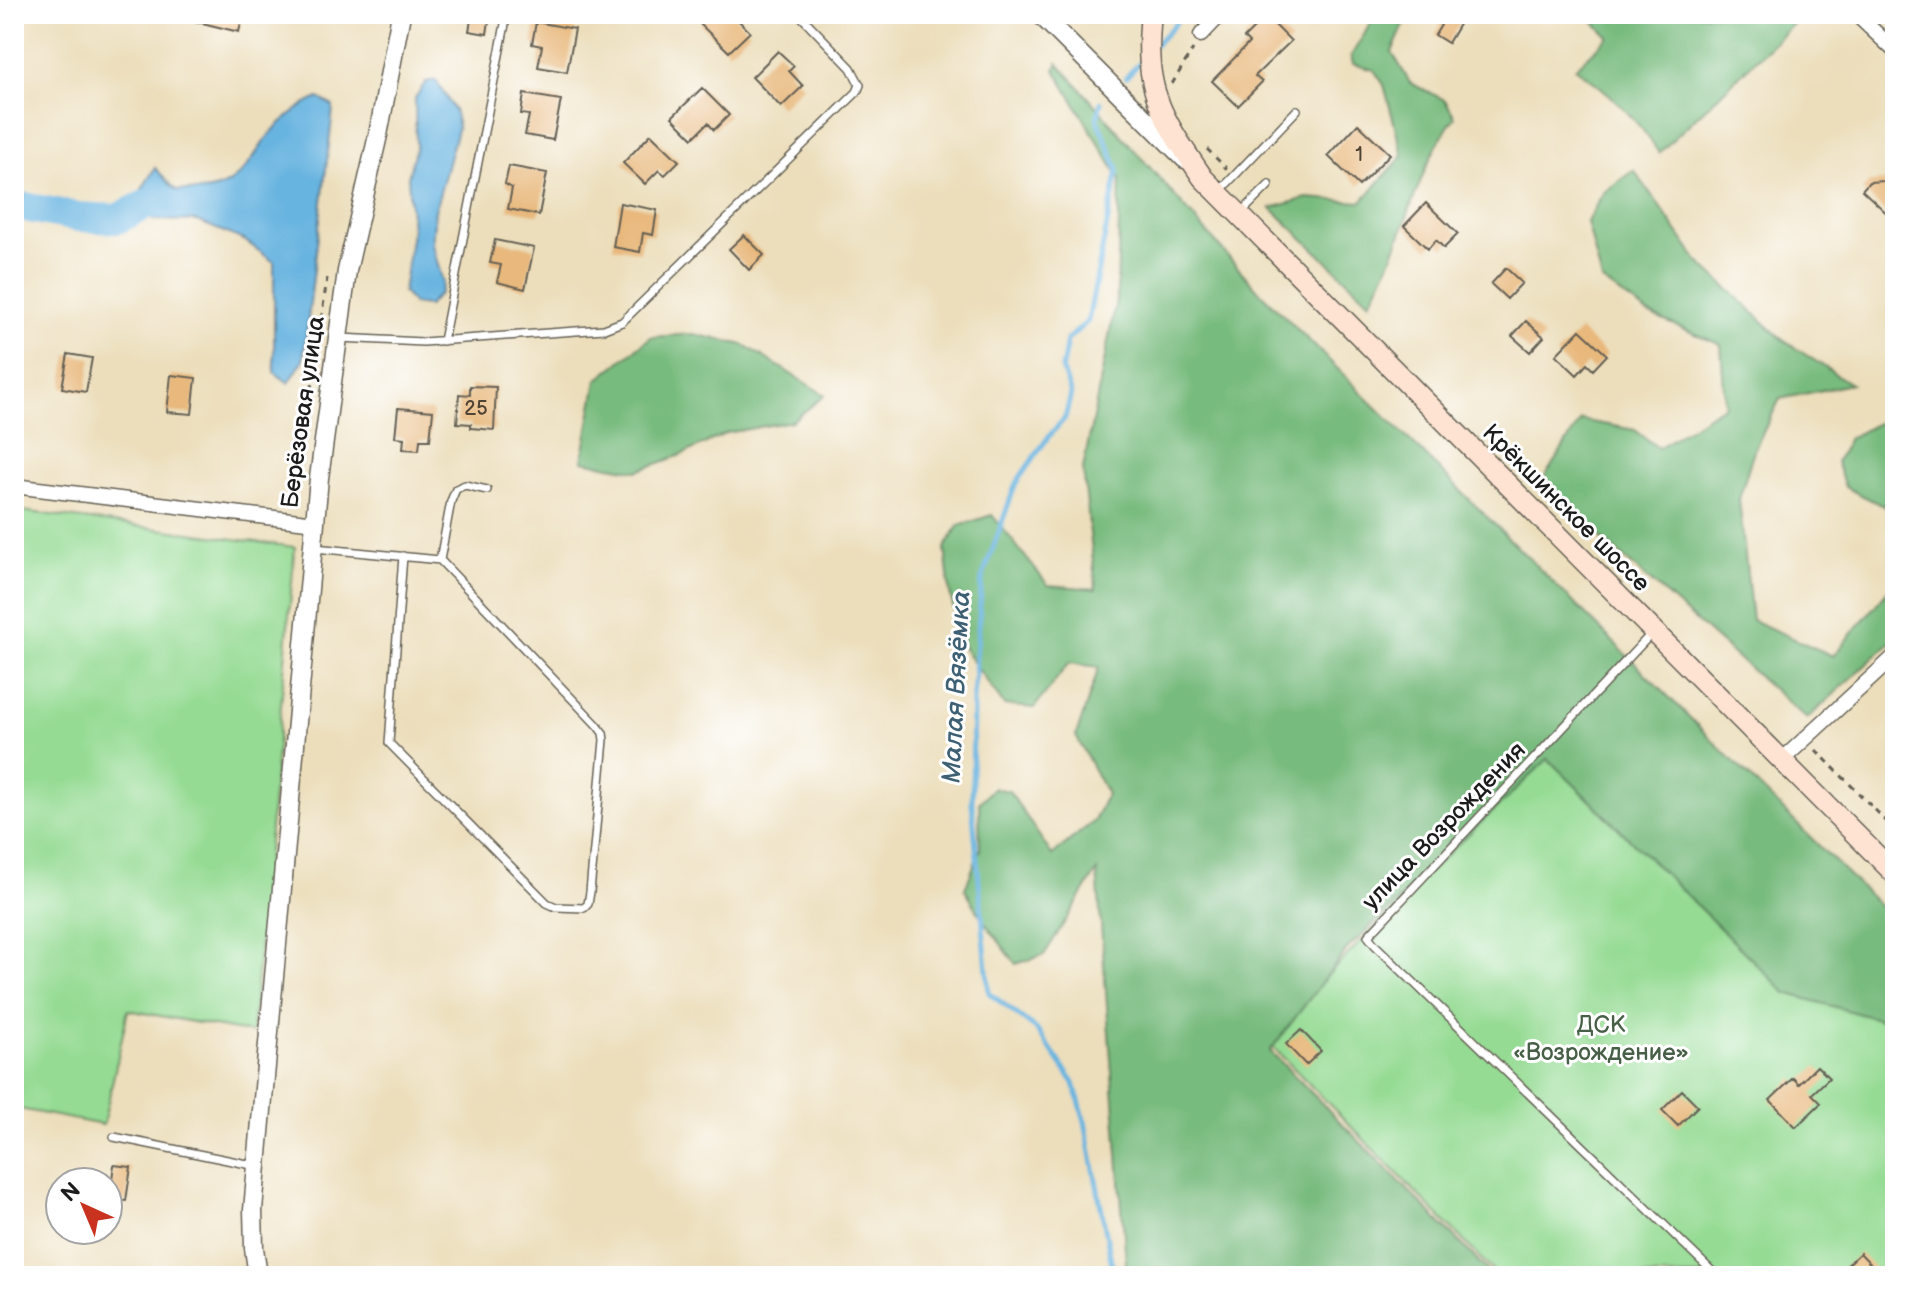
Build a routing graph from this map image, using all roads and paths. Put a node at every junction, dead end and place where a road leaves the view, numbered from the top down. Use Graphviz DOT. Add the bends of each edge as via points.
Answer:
graph roads {
  1 [pos="401,14"];
  2 [pos="507,14"];
  3 [pos="799,14"];
  4 [pos="1040,14"];
  5 [pos="1151,14"];
  6 [pos="1221,14"];
  7 [pos="1856,14"];
  8 [pos="1201,35"];
  9 [pos="1895,51"];
  10 [pos="1170,87"];
  11 [pos="1297,110"];
  12 [pos="1203,178"];
  13 [pos="1269,185"];
  14 [pos="1218,193"];
  15 [pos="1240,215"];
  16 [pos="337,338"];
  17 [pos="443,341"];
  18 [pos="14,486"];
  19 [pos="487,490"];
  20 [pos="315,523"];
  21 [pos="312,548"];
  22 [pos="403,556"];
  23 [pos="440,560"];
  24 [pos="1653,632"];
  25 [pos="1895,656"];
  26 [pos="1805,739"];
  27 [pos="1782,760"];
  28 [pos="1895,830"];
  29 [pos="1895,874"];
  30 [pos="114,1137"];
  31 [pos="257,1166"];
  32 [pos="258,1276"];
  33 [pos="1717,1276"];
  1 -- 16 [label="street, Берёзовая улица"];
  2 -- 17 [label="lane"];
  3 -- 17 [label="lane" via="851,68 860,85 857,92 639,308 604,329"];
  4 -- 12 [label="street"];
  5 -- 12 [label="main road, Крёкшинское шоссе" via="1152,86 1167,125"];
  6 -- 8 [label="street"];
  7 -- 9 [label="street"];
  8 -- 10 [label="path"];
  11 -- 14 [label="lane"];
  12 -- 14 [label="main road, Крёкшинское шоссе"];
  13 -- 15 [label="lane"];
  14 -- 15 [label="main road, Крёкшинское шоссе"];
  15 -- 24 [label="main road, Крёкшинское шоссе"];
  16 -- 17 [label="lane"];
  16 -- 20 [label="street, Берёзовая улица"];
  18 -- 20 [label="street, Берёзовая улица"];
  19 -- 23 [label="lane" via="465,485 456,489"];
  20 -- 21 [label="street"];
  21 -- 22 [label="lane"];
  21 -- 31 [label="street"];
  22 -- 23 [label="lane"];
  22 -- 23 [label="lane" via="389,743 547,903 584,908 590,892 603,733"];
  24 -- 27 [label="main road, Крёкшинское шоссе"];
  24 -- 33 [label="lane, улица Возрождения" via="1368,936"];
  25 -- 26 [label="street"];
  26 -- 27 [label="street"];
  26 -- 28 [label="path"];
  27 -- 29 [label="main road, Крёкшинское шоссе"];
  30 -- 31 [label="lane"];
  31 -- 32 [label="street" via="253,1226"];
}
